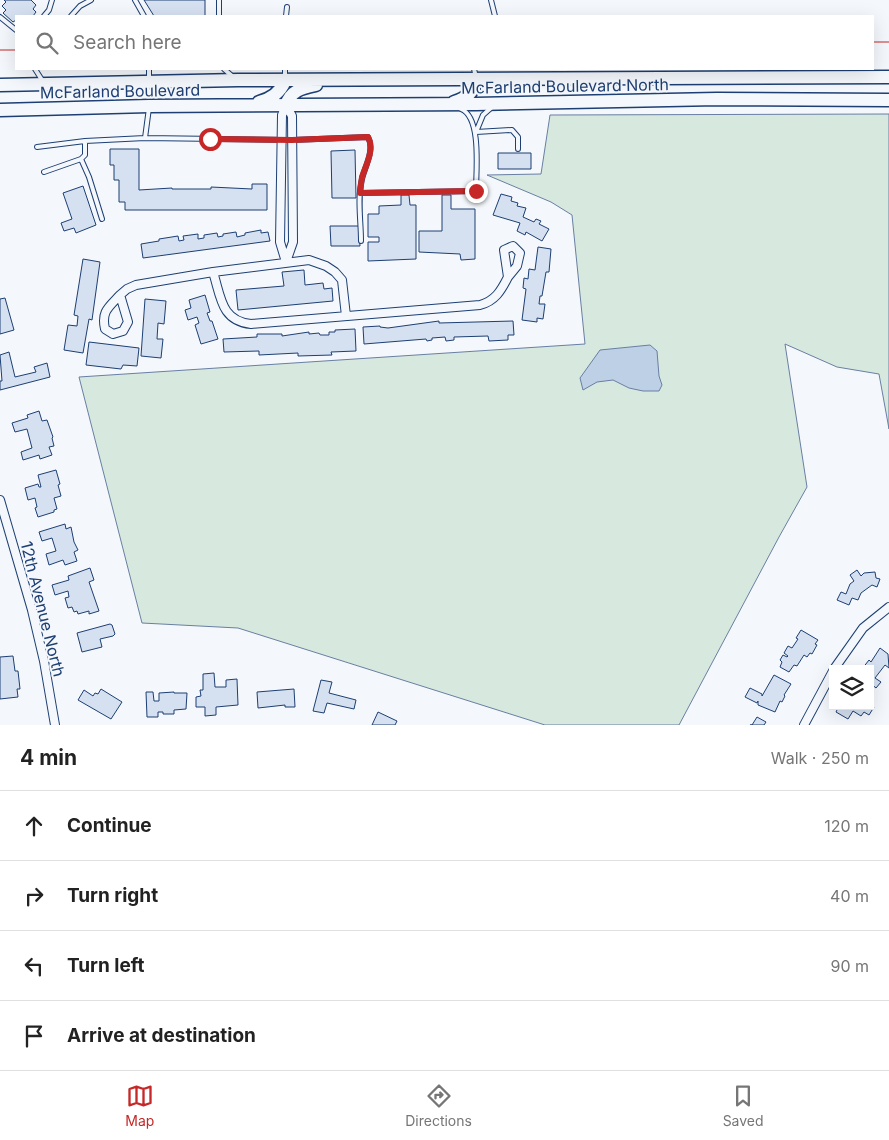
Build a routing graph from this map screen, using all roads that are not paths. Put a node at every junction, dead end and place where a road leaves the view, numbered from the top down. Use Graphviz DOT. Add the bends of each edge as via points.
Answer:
graph roads {
  1 [pos="52,0"];
  2 [pos="76,0"];
  3 [pos="91,0"];
  4 [pos="135,0"];
  5 [pos="219,0"];
  6 [pos="491,0"];
  7 [pos="80,6"];
  8 [pos="287,7"];
  9 [pos="45,15"];
  10 [pos="72,15"];
  11 [pos="143,15"];
  12 [pos="219,15"];
  13 [pos="286,15"];
  14 [pos="495,15"];
  15 [pos="0,17"];
  16 [pos="15,29"];
  17 [pos="36,70"];
  18 [pos="149,70"];
  19 [pos="225,70"];
  20 [pos="475,74"];
  21 [pos="285,75"];
  22 [pos="889,77"];
  23 [pos="238,80"];
  24 [pos="340,80"];
  25 [pos="149,82"];
  26 [pos="45,84"];
  27 [pos="0,85"];
  28 [pos="889,100"];
  29 [pos="446,104"];
  30 [pos="495,104"];
  31 [pos="241,105"];
  32 [pos="286,105"];
  33 [pos="149,106"];
  34 [pos="0,110"];
  35 [pos="476,132"];
  36 [pos="145,138"];
  37 [pos="282,139"];
  38 [pos="85,140"];
  39 [pos="292,140"];
  40 [pos="37,147"];
  41 [pos="518,148"];
  42 [pos="81,160"];
  43 [pos="44,172"];
  44 [pos="360,193"];
  45 [pos="102,219"];
  46 [pos="361,241"];
  47 [pos="286,262"];
  48 [pos="213,272"];
  49 [pos="508,277"];
  50 [pos="120,295"];
  51 [pos="346,316"];
  52 [pos="0,500"];
  53 [pos="889,607"];
  54 [pos="837,665"];
  55 [pos="829,679"];
  56 [pos="55,725"];
  57 [pos="804,725"];
  1 -- 9 [label="lane"];
  2 -- 7 [label="lane"];
  3 -- 7 [label="lane"];
  4 -- 11 [label="lane"];
  5 -- 12 [label="lane"];
  6 -- 14 [label="lane"];
  7 -- 10 [label="lane"];
  8 -- 13 [label="lane"];
  15 -- 16 [label="lane"];
  17 -- 26 [label="lane"];
  18 -- 25 [label="lane"];
  19 -- 23 [label="lane"];
  20 -- 22 [label="highway, McFarland Boulevard North"];
  20 -- 24 [label="highway, McFarland Boulevard North"];
  20 -- 29 [label="highway" via="475,87 468,96"];
  21 -- 23 [label="highway, McFarland Boulevard North"];
  21 -- 24 [label="highway, McFarland Boulevard North"];
  21 -- 31 [label="highway" via="279,91 271,98"];
  23 -- 25 [label="highway, McFarland Boulevard North"];
  24 -- 32 [label="highway" via="299,89"];
  25 -- 26 [label="highway, McFarland Boulevard North"];
  26 -- 27 [label="highway, McFarland Boulevard North"];
  28 -- 30 [label="highway, McFarland Boulevard North" via="699,99"];
  29 -- 30 [label="highway, McFarland Boulevard North"];
  29 -- 32 [label="highway, McFarland Boulevard North"];
  29 -- 35 [label="lane" via="465,110"];
  30 -- 35 [label="lane" via="483,115"];
  31 -- 32 [label="highway, McFarland Boulevard North"];
  31 -- 33 [label="highway, McFarland Boulevard"];
  32 -- 37 [label="street" via="282,115"];
  32 -- 39 [label="street" via="292,116"];
  33 -- 34 [label="highway, McFarland Boulevard"];
  33 -- 36 [label="lane"];
  35 -- 41 [label="lane" via="512,130 518,137"];
  35 -- 44 [label="lane" via="476,191"];
  36 -- 37 [label="lane"];
  36 -- 38 [label="lane"];
  37 -- 39 [label="lane"];
  37 -- 47 [label="street" via="280,242"];
  38 -- 40 [label="lane"];
  38 -- 42 [label="lane" via="85,155"];
  39 -- 44 [label="lane" via="368,137 370,149"];
  39 -- 47 [label="street" via="293,242"];
  42 -- 43 [label="lane"];
  42 -- 45 [label="lane"];
  44 -- 46 [label="lane"];
  47 -- 48 [label="street"];
  47 -- 51 [label="street" via="308,260 335,272 342,280"];
  48 -- 50 [label="street" via="136,285"];
  48 -- 51 [label="street" via="225,310 240,323"];
  49 -- 51 [label="street" via="496,296 480,305"];
  50 -- 50 [label="street" via="106,310 103,320 105,329 114,334 123,331 128,322"];
  52 -- 56 [label="street, 12th Avenue North" via="32,610"];
  53 -- 54 [label="street" via="863,628"];
  55 -- 57 [label="street"];
}
